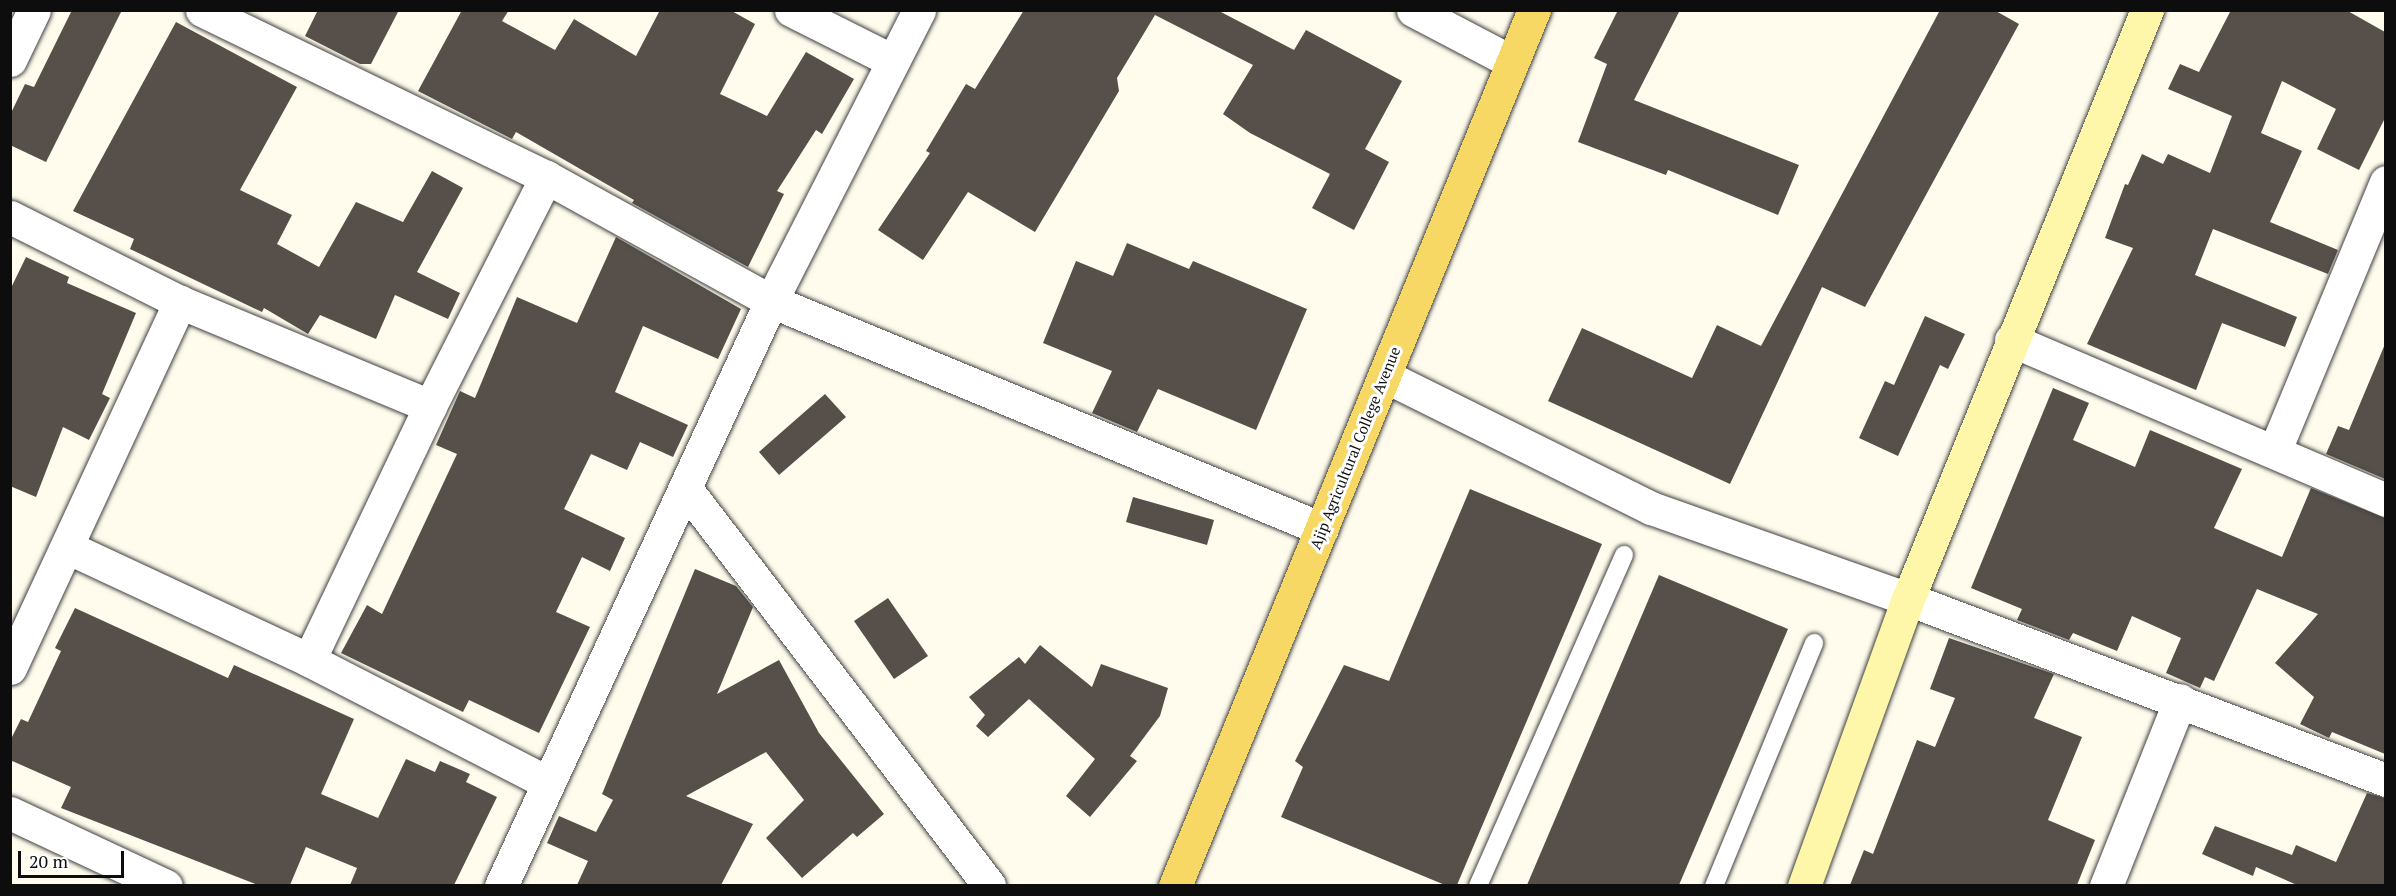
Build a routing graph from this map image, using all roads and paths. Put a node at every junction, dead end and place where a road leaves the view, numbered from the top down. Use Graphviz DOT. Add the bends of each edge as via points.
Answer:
graph roads {
  1 [pos="34,10"];
  2 [pos="202,10"];
  3 [pos="791,10"];
  4 [pos="919,10"];
  5 [pos="1413,10"];
  6 [pos="1534,10"];
  7 [pos="2147,10"];
  8 [pos="10,60"];
  9 [pos="893,61"];
  10 [pos="1510,61"];
  11 [pos="546,177"];
  12 [pos="2385,182"];
  13 [pos="10,217"];
  14 [pos="771,301"];
  15 [pos="180,302"];
  16 [pos="2011,340"];
  17 [pos="1385,376"];
  18 [pos="430,406"];
  19 [pos="2275,450"];
  20 [pos="686,489"];
  21 [pos="2385,500"];
  22 [pos="1322,529"];
  23 [pos="69,548"];
  24 [pos="1624,555"];
  25 [pos="1908,599"];
  26 [pos="1814,643"];
  27 [pos="309,660"];
  28 [pos="10,668"];
  29 [pos="2180,700"];
  30 [pos="2385,780"];
  31 [pos="548,783"];
  32 [pos="10,813"];
  33 [pos="166,885"];
  34 [pos="501,885"];
  35 [pos="988,885"];
  36 [pos="1175,885"];
  37 [pos="1478,885"];
  38 [pos="1714,885"];
  39 [pos="1803,885"];
  40 [pos="2106,885"];
  1 -- 8 [label="street"];
  2 -- 11 [label="street"];
  3 -- 9 [label="street"];
  4 -- 9 [label="street"];
  5 -- 10 [label="street"];
  6 -- 10 [label="main road, Ajip Agricultural College Avenue"];
  7 -- 16 [label="main road"];
  9 -- 14 [label="street"];
  10 -- 17 [label="main road, Ajip Agricultural College Avenue"];
  11 -- 14 [label="street"];
  11 -- 18 [label="street"];
  12 -- 19 [label="street"];
  13 -- 15 [label="street"];
  14 -- 20 [label="street"];
  14 -- 22 [label="street"];
  15 -- 18 [label="street"];
  15 -- 23 [label="street"];
  16 -- 19 [label="street"];
  16 -- 25 [label="main road"];
  17 -- 22 [label="main road, Ajip Agricultural College Avenue"];
  17 -- 25 [label="street" via="1651,508"];
  18 -- 27 [label="street"];
  19 -- 21 [label="street"];
  20 -- 31 [label="street"];
  20 -- 35 [label="street"];
  22 -- 36 [label="main road, Ajip Agricultural College Avenue"];
  23 -- 27 [label="street"];
  23 -- 28 [label="street"];
  24 -- 37 [label="lane"];
  25 -- 29 [label="street"];
  25 -- 39 [label="main road"];
  26 -- 38 [label="lane"];
  27 -- 31 [label="street"];
  29 -- 30 [label="street"];
  29 -- 40 [label="street"];
  31 -- 34 [label="street"];
  32 -- 33 [label="street"];
}
